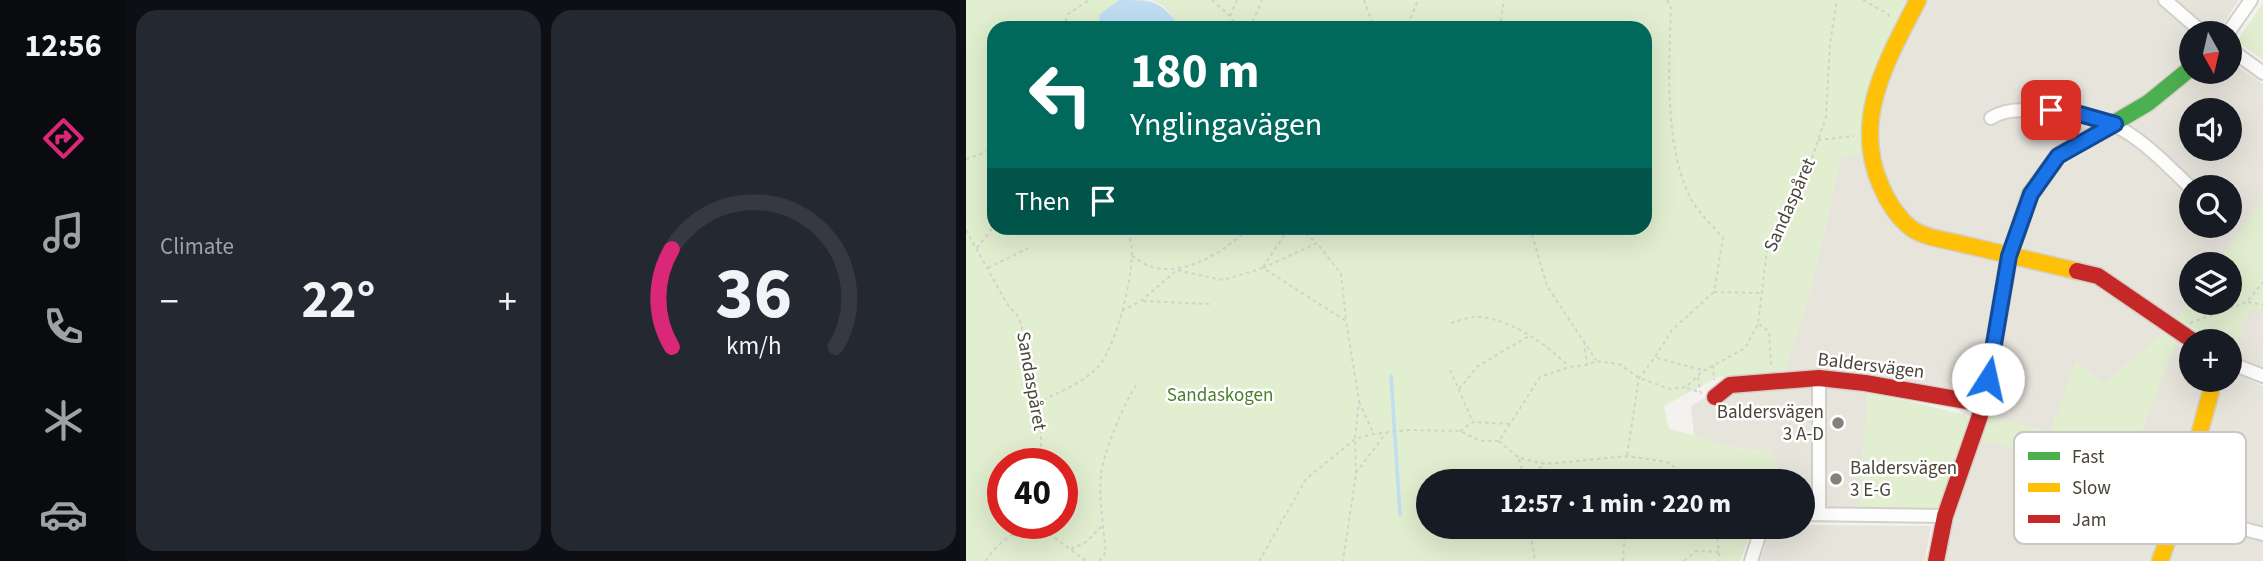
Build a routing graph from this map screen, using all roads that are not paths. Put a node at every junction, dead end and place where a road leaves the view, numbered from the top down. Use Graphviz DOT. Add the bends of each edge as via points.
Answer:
graph roads {
  1 [pos="1919,0"];
  2 [pos="2165,0"];
  3 [pos="2251,0"];
  4 [pos="2189,21"];
  5 [pos="2236,21"];
  6 [pos="2242,58"];
  7 [pos="2263,73"];
  8 [pos="2179,78"];
  9 [pos="1991,118"];
  10 [pos="2115,124"];
  11 [pos="2179,177"];
  12 [pos="2009,256"];
  13 [pos="2179,332"];
  14 [pos="2242,368"];
  15 [pos="2263,376"];
  16 [pos="1819,378"];
  17 [pos="2211,392"];
  18 [pos="1708,395"];
  19 [pos="1984,404"];
  20 [pos="2200,432"];
  21 [pos="1815,513"];
  22 [pos="1819,513"];
  23 [pos="1945,516"];
  24 [pos="2246,530"];
  25 [pos="2263,534"];
  26 [pos="1758,539"];
  27 [pos="2166,544"];
  28 [pos="1751,561"];
  29 [pos="1936,561"];
  30 [pos="2160,561"];
  1 -- 12 [label="street" via="1883,70 1869,134 1871,164 1888,202 1912,229"];
  2 -- 4 [label="street"];
  3 -- 5 [label="street"];
  6 -- 7 [label="street"];
  8 -- 10 [label="street"];
  9 -- 10 [label="street" via="1999,113 2051,110"];
  10 -- 11 [label="street"];
  10 -- 12 [label="street" via="2058,156 2031,194"];
  12 -- 13 [label="street" via="2098,276"];
  12 -- 19 [label="street"];
  14 -- 15 [label="street"];
  16 -- 18 [label="street, Baldersvägen" via="1730,385"];
  16 -- 19 [label="street, Baldersvägen"];
  16 -- 22 [label="street"];
  17 -- 20 [label="street"];
  19 -- 23 [label="street"];
  21 -- 22 [label="street"];
  22 -- 23 [label="street"];
  23 -- 29 [label="street"];
  24 -- 25 [label="street"];
  26 -- 28 [label="street"];
  27 -- 30 [label="street"];
}
